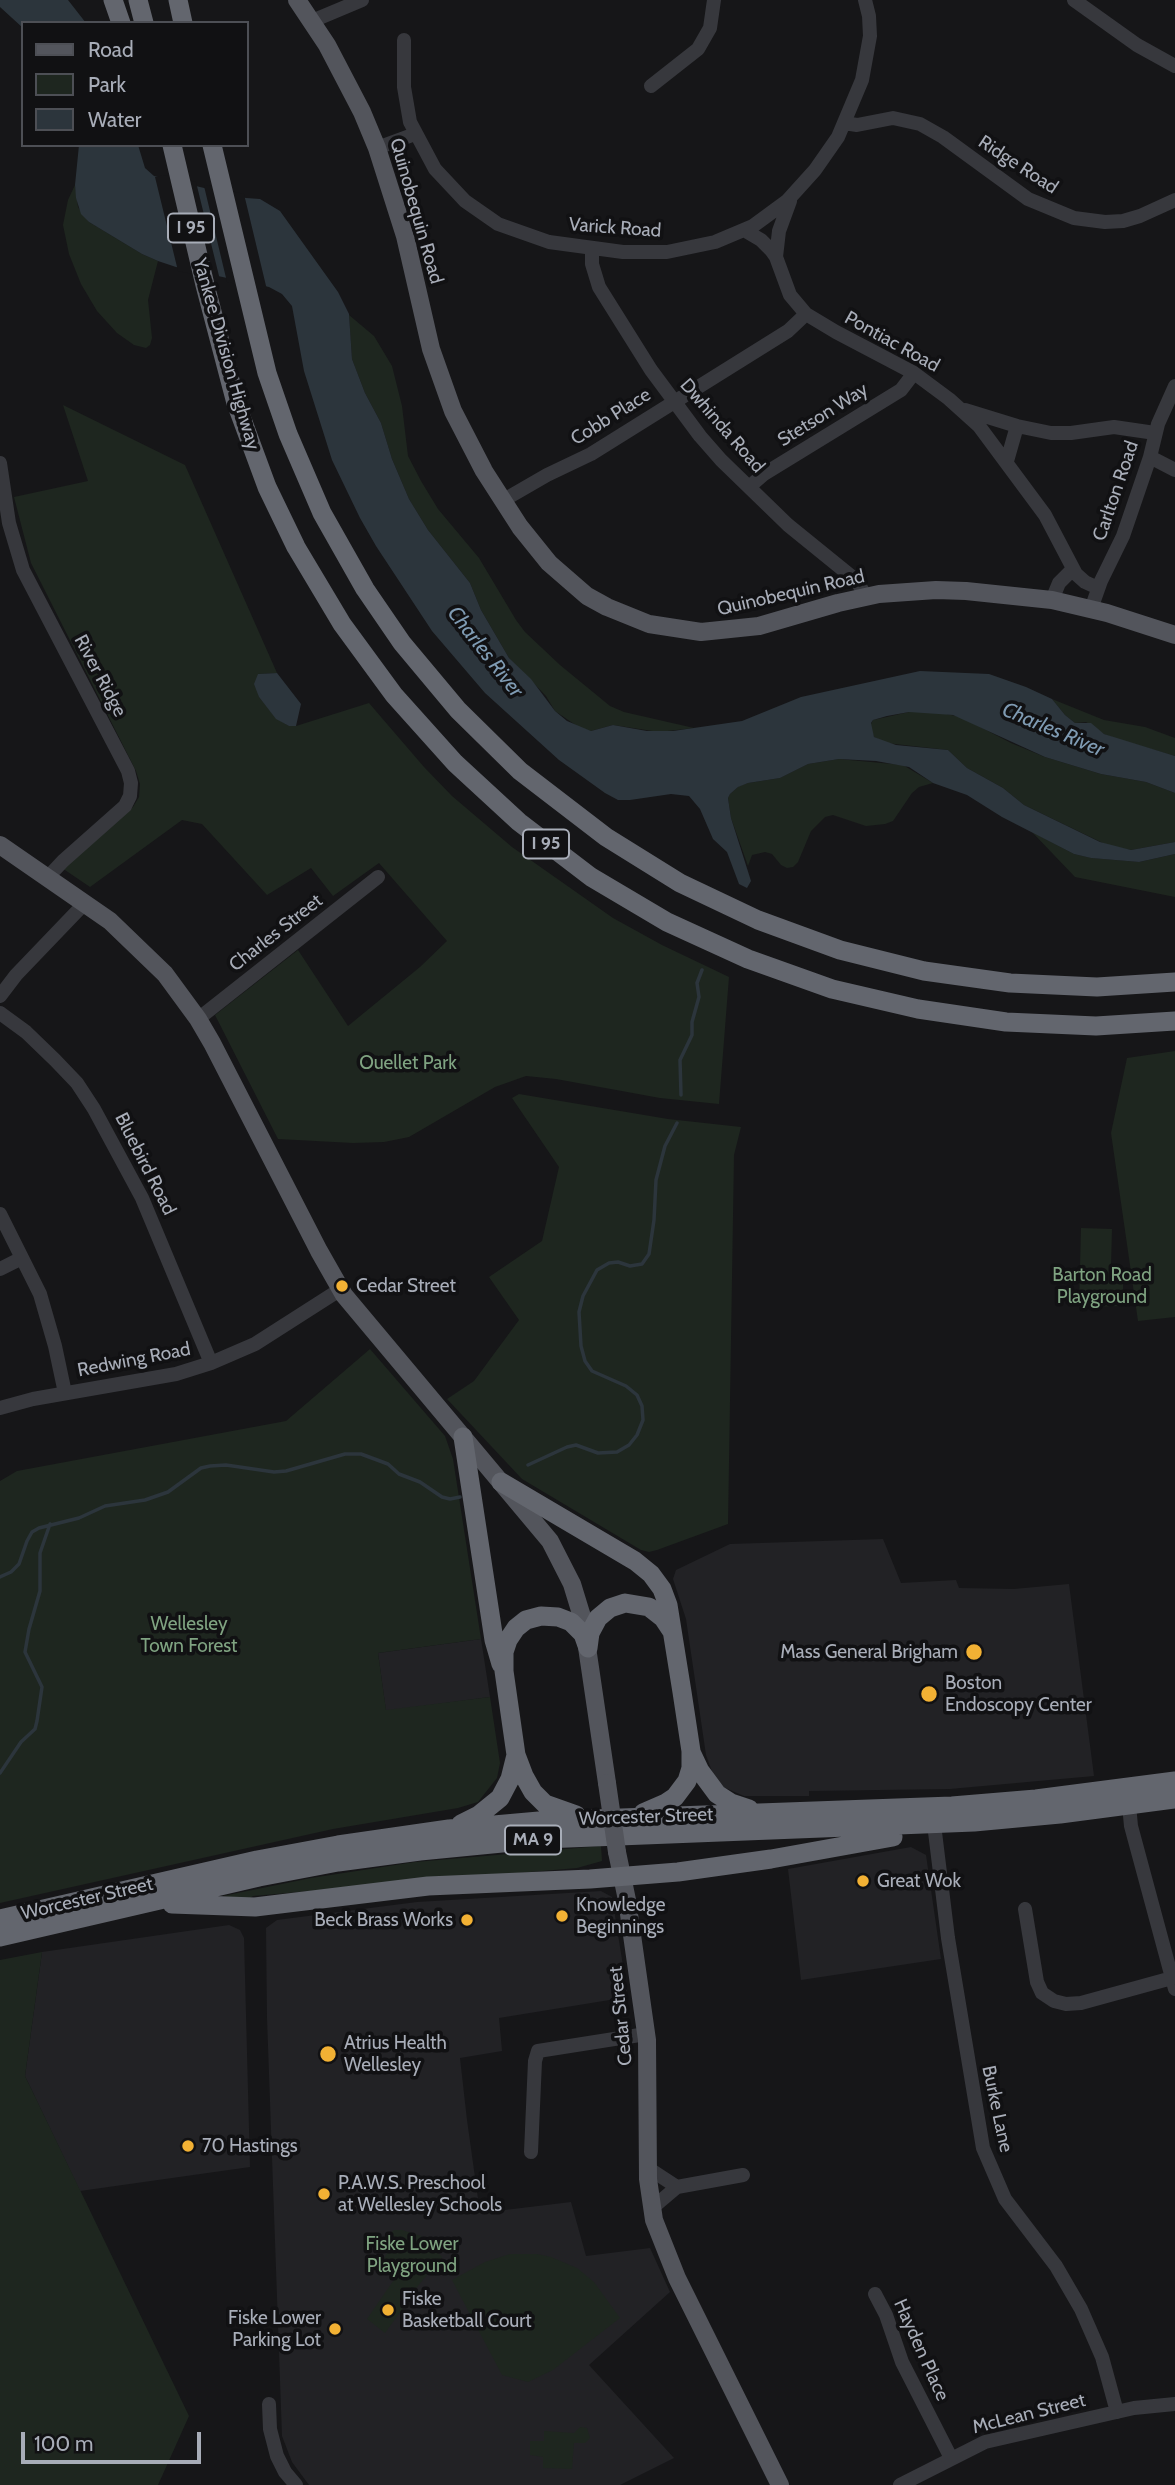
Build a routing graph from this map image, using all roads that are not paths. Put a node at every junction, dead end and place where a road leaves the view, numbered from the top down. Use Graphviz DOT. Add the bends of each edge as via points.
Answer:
graph roads {
  1 [pos="113,0"];
  2 [pos="138,0"];
  3 [pos="178,0"];
  4 [pos="297,0"];
  5 [pos="362,0"];
  6 [pos="714,0"];
  7 [pos="865,0"];
  8 [pos="1074,0"];
  9 [pos="120,21"];
  10 [pos="143,21"];
  11 [pos="183,21"];
  12 [pos="312,21"];
  13 [pos="404,40"];
  14 [pos="1175,65"];
  15 [pos="651,86"];
  16 [pos="844,123"];
  17 [pos="415,134"];
  18 [pos="170,147"];
  19 [pos="212,147"];
  20 [pos="377,148"];
  21 [pos="794,194"];
  22 [pos="1175,200"];
  23 [pos="744,230"];
  24 [pos="592,249"];
  25 [pos="776,257"];
  26 [pos="806,314"];
  27 [pos="914,373"];
  28 [pos="1175,386"];
  29 [pos="673,401"];
  30 [pos="961,408"];
  31 [pos="1017,426"];
  32 [pos="1155,433"];
  33 [pos="1150,457"];
  34 [pos="1007,461"];
  35 [pos="0,463"];
  36 [pos="1175,470"];
  37 [pos="749,487"];
  38 [pos="502,501"];
  39 [pos="1073,569"];
  40 [pos="1098,588"];
  41 [pos="866,597"];
  42 [pos="1052,600"];
  43 [pos="1091,609"];
  44 [pos="1175,635"];
  45 [pos="0,845"];
  46 [pos="48,877"];
  47 [pos="378,877"];
  48 [pos="85,903"];
  49 [pos="1175,982"];
  50 [pos="0,996"];
  51 [pos="0,1013"];
  52 [pos="198,1019"];
  53 [pos="1175,1021"];
  54 [pos="0,1213"];
  55 [pos="22,1258"];
  56 [pos="0,1269"];
  57 [pos="341,1289"];
  58 [pos="211,1363"];
  59 [pos="65,1393"];
  60 [pos="0,1408"];
  61 [pos="463,1437"];
  62 [pos="501,1482"];
  63 [pos="672,1631"];
  64 [pos="588,1648"];
  65 [pos="503,1671"];
  66 [pos="691,1751"];
  67 [pos="516,1755"];
  68 [pos="1175,1781"];
  69 [pos="1175,1799"];
  70 [pos="1129,1805"];
  71 [pos="770,1813"];
  72 [pos="629,1817"];
  73 [pos="601,1819"];
  74 [pos="934,1824"];
  75 [pos="449,1829"];
  76 [pos="622,1877"];
  77 [pos="137,1905"];
  78 [pos="1025,1909"];
  79 [pos="0,1919"];
  80 [pos="0,1937"];
  81 [pos="1173,1983"];
  82 [pos="646,2034"];
  83 [pos="531,2152"];
  84 [pos="648,2168"];
  85 [pos="743,2175"];
  86 [pos="677,2187"];
  87 [pos="651,2209"];
  88 [pos="875,2294"];
  89 [pos="269,2404"];
  90 [pos="1175,2404"];
  91 [pos="1117,2412"];
  92 [pos="951,2458"];
  93 [pos="296,2485"];
  94 [pos="780,2485"];
  95 [pos="900,2485"];
  1 -- 9 [label="highway"];
  2 -- 10 [label="highway"];
  3 -- 11 [label="highway"];
  4 -- 12 [label="main road, Quinobequin Road"];
  5 -- 12 [label="street"];
  6 -- 15 [label="street" via="710,28 698,49"];
  7 -- 16 [label="street, Varick Road" via="870,25 868,51"];
  8 -- 14 [label="street" via="1131,41"];
  12 -- 20 [label="main road, Quinobequin Road"];
  13 -- 17 [label="street, Varick Road" via="405,99"];
  16 -- 21 [label="street, Varick Road" via="824,159"];
  16 -- 22 [label="street, Ridge Road" via="893,118 920,124 1028,199 1074,218 1123,220"];
  17 -- 20 [label="street"];
  17 -- 24 [label="street, Varick Road" via="442,178 486,217 534,238"];
  18 -- 53 [label="highway, Yankee Division Highway / I 95" via="227,372 276,507 318,587 367,660 423,730 470,778 545,843 609,888 687,932 768,967 832,989 918,1009 1006,1022 1096,1026"];
  19 -- 49 [label="highway, Yankee Division Highway / I 95" via="267,373 296,455 327,523 365,589 416,660 472,726 537,786 642,861 719,902 799,936 946,975 1097,987"];
  20 -- 38 [label="main road, Quinobequin Road" via="405,236 441,381"];
  21 -- 23 [label="street, Varick Road"];
  21 -- 25 [label="street, Pontiac Road" via="781,221"];
  23 -- 24 [label="street, Varick Road" via="679,250"];
  23 -- 25 [label="street, Pontiac Road"];
  24 -- 29 [label="street, Dwhinda Road" via="599,287"];
  25 -- 26 [label="street, Pontiac Road" via="790,295"];
  26 -- 27 [label="street, Pontiac Road"];
  26 -- 29 [label="street, Cobb Place" via="788,331"];
  27 -- 30 [label="street, Pontiac Road"];
  27 -- 37 [label="street, Stetson Way" via="901,390"];
  28 -- 32 [label="street, Carlton Road"];
  29 -- 37 [label="street, Dwhinda Road"];
  29 -- 38 [label="street, Cobb Place" via="591,454"];
  30 -- 31 [label="street"];
  30 -- 34 [label="street, Pontiac Road"];
  31 -- 32 [label="street" via="1060,434 1114,428"];
  31 -- 34 [label="street"];
  32 -- 33 [label="street, Carlton Road"];
  33 -- 36 [label="street"];
  33 -- 40 [label="street, Carlton Road" via="1123,536"];
  34 -- 39 [label="street, Pontiac Road" via="1049,522"];
  35 -- 46 [label="street, River Ridge" via="19,559 131,783 125,806"];
  37 -- 41 [label="street, Dwhinda Road" via="857,581"];
  38 -- 41 [label="main road, Quinobequin Road" via="569,582 607,607 649,624 690,632 732,630"];
  39 -- 40 [label="street, Pontiac Road" via="1080,579"];
  39 -- 42 [label="street" via="1059,583"];
  40 -- 43 [label="street, Carlton Road"];
  41 -- 42 [label="main road, Quinobequin Road" via="952,590"];
  42 -- 43 [label="main road, Quinobequin Road"];
  43 -- 44 [label="main road, Quinobequin Road"];
  45 -- 46 [label="main road, Cedar Street"];
  46 -- 48 [label="main road, Cedar Street"];
  47 -- 52 [label="street, Charles Street"];
  48 -- 50 [label="street"];
  48 -- 52 [label="main road, Cedar Street" via="141,949"];
  51 -- 58 [label="street, Bluebird Road" via="55,1060 94,1109 142,1198"];
  52 -- 57 [label="main road, Cedar Street"];
  54 -- 55 [label="street"];
  55 -- 56 [label="street"];
  55 -- 59 [label="street" via="40,1294"];
  57 -- 58 [label="street, Redwing Road" via="255,1344"];
  57 -- 61 [label="main road, Cedar Street"];
  58 -- 59 [label="street, Redwing Road" via="176,1374"];
  59 -- 60 [label="street, Redwing Road"];
  61 -- 62 [label="main road, Cedar Street"];
  61 -- 65 [label="highway" via="494,1640"];
  62 -- 63 [label="highway" via="645,1568 666,1597"];
  62 -- 64 [label="main road, Cedar Street" via="558,1553 577,1596"];
  63 -- 64 [label="highway" via="649,1607 625,1603 598,1618"];
  63 -- 66 [label="highway"];
  64 -- 65 [label="highway" via="583,1634 570,1622 550,1615 533,1618 516,1628 508,1640"];
  64 -- 76 [label="main road, Cedar Street, bridge"];
  65 -- 67 [label="highway"];
  66 -- 71 [label="highway" via="709,1786 723,1798"];
  66 -- 72 [label="highway" via="689,1775 678,1795"];
  67 -- 73 [label="highway" via="531,1788 545,1804"];
  67 -- 75 [label="highway" via="508,1784 494,1804"];
  68 -- 71 [label="highway, Worcester Street / MA 9" via="963,1805"];
  69 -- 70 [label="highway, Worcester Street / MA 9"];
  70 -- 74 [label="highway, Worcester Street / MA 9"];
  70 -- 81 [label="street"];
  71 -- 72 [label="highway, Worcester Street / MA 9"];
  72 -- 73 [label="highway, Worcester Street / MA 9"];
  73 -- 75 [label="highway, Worcester Street / MA 9"];
  74 -- 76 [label="highway" via="900,1836 771,1859"];
  74 -- 77 [label="highway, Worcester Street / MA 9" via="475,1845 338,1862"];
  74 -- 91 [label="street, Burke Lane" via="983,2148 1011,2209 1056,2266 1081,2309 1102,2357"];
  75 -- 79 [label="highway, Worcester Street / MA 9" via="270,1857"];
  76 -- 77 [label="highway" via="428,1886 255,1907"];
  76 -- 82 [label="main road, Cedar Street"];
  77 -- 80 [label="highway, Worcester Street / MA 9"];
  78 -- 81 [label="street" via="1037,1982 1042,1993 1054,2001 1081,2003"];
  82 -- 83 [label="street" via="538,2051"];
  82 -- 84 [label="main road, Cedar Street"];
  84 -- 86 [label="street"];
  84 -- 87 [label="main road, Cedar Street"];
  85 -- 86 [label="street"];
  86 -- 87 [label="street"];
  87 -- 94 [label="main road, Cedar Street" via="677,2278"];
  88 -- 92 [label="street, Hayden Place" via="897,2352"];
  89 -- 93 [label="street" via="276,2456"];
  90 -- 91 [label="street, McLean Street"];
  91 -- 92 [label="street, McLean Street" via="996,2439"];
  92 -- 95 [label="street, McLean Street"];
}
